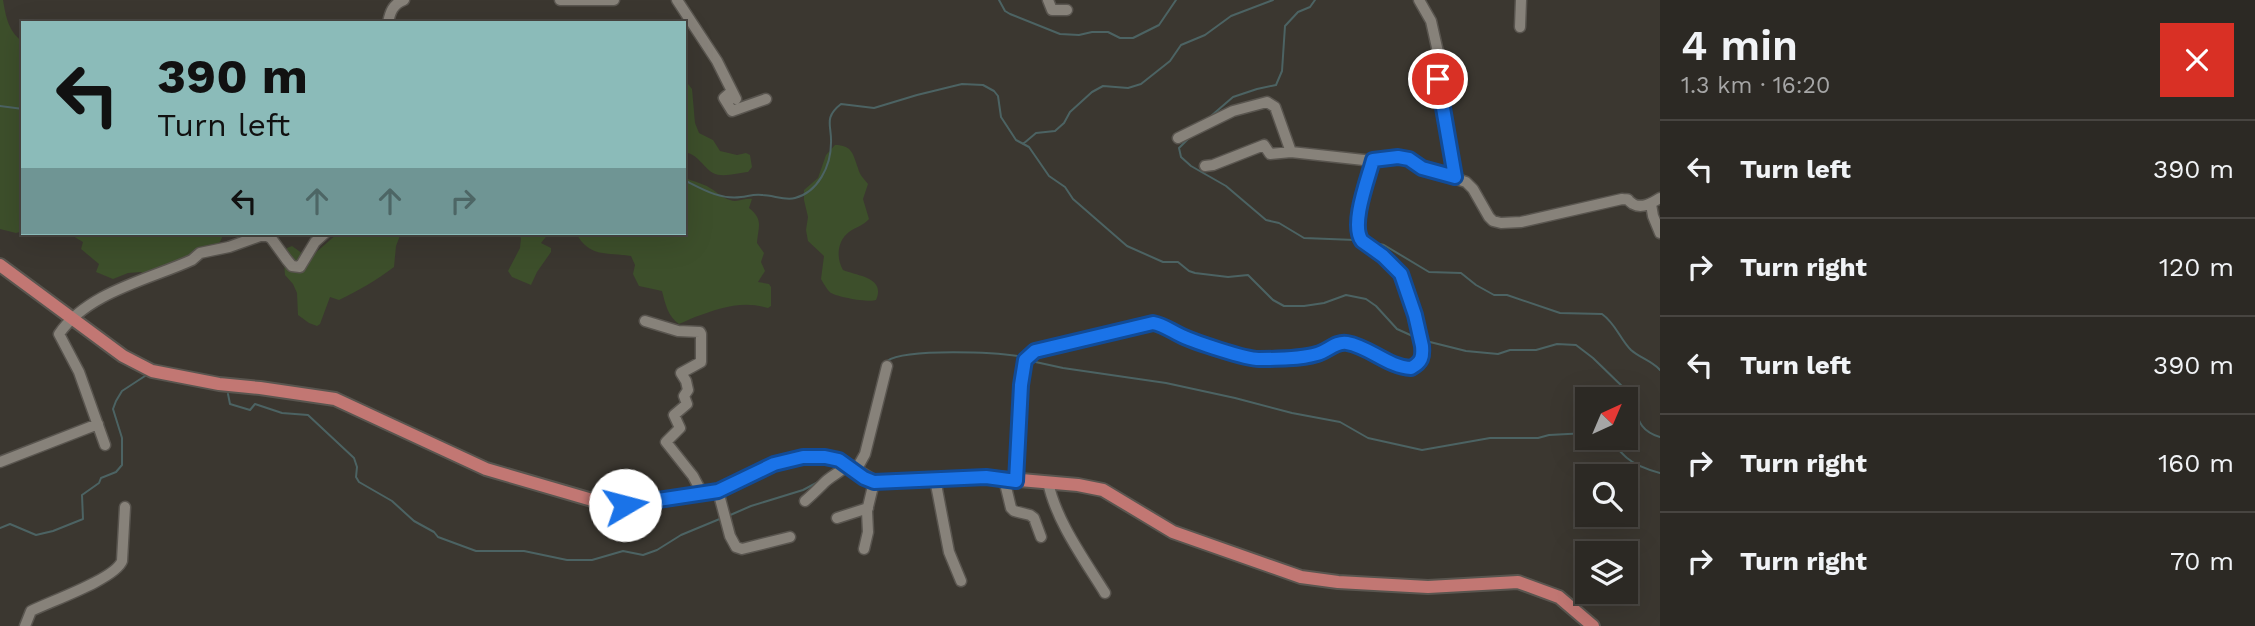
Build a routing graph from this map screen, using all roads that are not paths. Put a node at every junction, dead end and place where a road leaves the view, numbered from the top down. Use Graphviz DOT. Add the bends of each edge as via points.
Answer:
graph roads {
  1 [pos="404,0"];
  2 [pos="560,0"];
  3 [pos="614,0"];
  4 [pos="677,0"];
  5 [pos="1048,0"];
  6 [pos="1419,0"];
  7 [pos="1521,0"];
  8 [pos="1067,10"];
  9 [pos="388,21"];
  10 [pos="1520,27"];
  11 [pos="766,99"];
  12 [pos="1178,138"];
  13 [pos="1291,152"];
  14 [pos="1373,160"];
  15 [pos="1205,166"];
  16 [pos="1455,177"];
  17 [pos="1656,201"];
  18 [pos="1660,233"];
  19 [pos="323,235"];
  20 [pos="0,265"];
  21 [pos="73,318"];
  22 [pos="645,321"];
  23 [pos="887,366"];
  24 [pos="98,424"];
  25 [pos="105,445"];
  26 [pos="0,462"];
  27 [pos="851,468"];
  28 [pos="935,479"];
  29 [pos="1010,480"];
  30 [pos="874,482"];
  31 [pos="1048,482"];
  32 [pos="718,491"];
  33 [pos="702,493"];
  34 [pos="805,501"];
  35 [pos="125,507"];
  36 [pos="868,508"];
  37 [pos="837,518"];
  38 [pos="790,537"];
  39 [pos="1041,537"];
  40 [pos="864,549"];
  41 [pos="961,581"];
  42 [pos="1105,593"];
  43 [pos="25,626"];
  44 [pos="1592,626"];
  1 -- 9 [label="street" via="395,4"];
  2 -- 3 [label="street"];
  4 -- 11 [label="street" via="718,61 734,95 724,98 732,111"];
  5 -- 8 [label="street" via="1052,10"];
  6 -- 16 [label="street" via="1434,30"];
  7 -- 10 [label="street"];
  12 -- 13 [label="street" via="1233,111 1267,102 1275,107"];
  13 -- 14 [label="street"];
  13 -- 15 [label="street" via="1270,154 1260,146"];
  14 -- 16 [label="street" via="1409,159 1422,168"];
  14 -- 29 [label="street" via="1357,232 1404,282 1422,346 1419,363 1403,368 1344,342 1318,354 1255,359 1153,323 1035,351 1025,360"];
  16 -- 17 [label="street" via="1469,184 1489,217 1501,223 1622,199 1638,206"];
  17 -- 18 [label="street" via="1653,216"];
  19 -- 21 [label="street" via="300,267 292,266 271,238 260,236 200,253 94,302"];
  20 -- 21 [label="main road"];
  21 -- 24 [label="street" via="59,334"];
  21 -- 33 [label="main road" via="123,356 152,371 335,399 486,469 599,502 621,506"];
  22 -- 33 [label="street" via="701,334 701,362 681,373 688,390 684,396 687,404 674,415 680,428 666,442"];
  23 -- 27 [label="street" via="865,454"];
  24 -- 25 [label="street"];
  24 -- 26 [label="street"];
  27 -- 30 [label="main road"];
  27 -- 32 [label="main road" via="832,458 803,457 774,464"];
  27 -- 34 [label="street" via="825,482"];
  28 -- 29 [label="main road"];
  28 -- 30 [label="main road"];
  28 -- 41 [label="street" via="949,552"];
  29 -- 31 [label="main road"];
  29 -- 39 [label="street" via="1011,508 1030,515"];
  30 -- 36 [label="street"];
  31 -- 42 [label="street" via="1052,499"];
  31 -- 44 [label="main road" via="1098,488 1172,532 1300,577 1416,586 1518,582 1559,597"];
  32 -- 33 [label="main road"];
  32 -- 38 [label="street" via="738,549"];
  35 -- 43 [label="street" via="119,569 34,610"];
  36 -- 37 [label="street"];
  36 -- 40 [label="street"];
}
